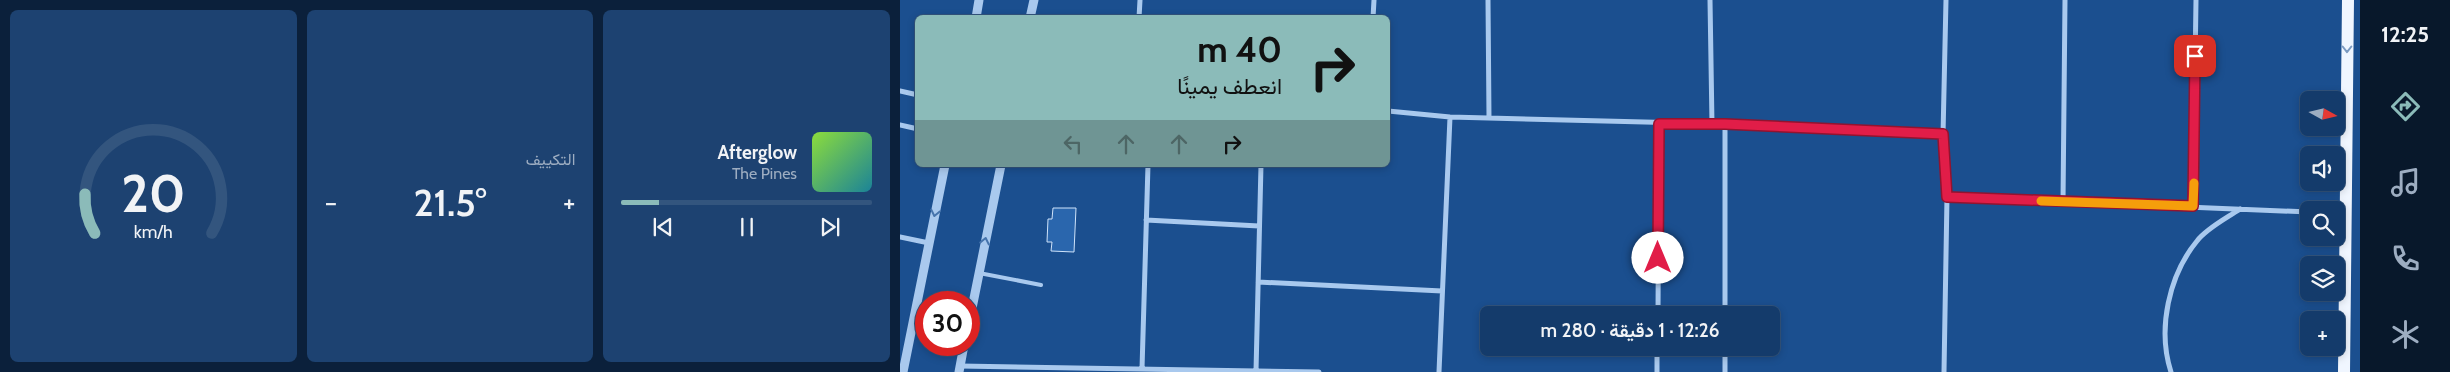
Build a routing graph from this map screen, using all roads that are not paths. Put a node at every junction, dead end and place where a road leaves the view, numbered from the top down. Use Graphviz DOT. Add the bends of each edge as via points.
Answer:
graph roads {
  1 [pos="979,0"];
  2 [pos="1034,0"];
  3 [pos="1140,0"];
  4 [pos="1374,0"];
  5 [pos="1488,0"];
  6 [pos="1710,0"];
  7 [pos="1946,0"];
  8 [pos="2064,0"];
  9 [pos="2196,0"];
  10 [pos="2348,0"];
  11 [pos="976,15"];
  12 [pos="1031,15"];
  13 [pos="1140,15"];
  14 [pos="1373,15"];
  15 [pos="900,91"];
  16 [pos="915,94"];
  17 [pos="1390,111"];
  18 [pos="1450,116"];
  19 [pos="1489,117"];
  20 [pos="1659,124"];
  21 [pos="1712,124"];
  22 [pos="1725,124"];
  23 [pos="900,125"];
  24 [pos="915,128"];
  25 [pos="1943,134"];
  26 [pos="945,167"];
  27 [pos="1001,167"];
  28 [pos="1148,167"];
  29 [pos="1261,167"];
  30 [pos="1947,197"];
  31 [pos="2341,201"];
  32 [pos="2063,202"];
  33 [pos="2193,206"];
  34 [pos="2241,208"];
  35 [pos="2300,211"];
  36 [pos="1146,220"];
  37 [pos="1259,226"];
  38 [pos="900,238"];
  39 [pos="929,243"];
  40 [pos="2342,246"];
  41 [pos="979,274"];
  42 [pos="1258,282"];
  43 [pos="1041,285"];
  44 [pos="976,291"];
  45 [pos="1442,291"];
  46 [pos="1658,306"];
  47 [pos="1725,306"];
  48 [pos="962,356"];
  49 [pos="1657,356"];
  50 [pos="1725,356"];
  51 [pos="959,369"];
  52 [pos="1142,369"];
  53 [pos="1059,370"];
  54 [pos="1176,371"];
  55 [pos="1256,371"];
  56 [pos="903,372"];
  57 [pos="1276,372"];
  58 [pos="1319,372"];
  59 [pos="1439,372"];
  60 [pos="1657,372"];
  61 [pos="1725,372"];
  62 [pos="1944,372"];
  63 [pos="2171,372"];
  64 [pos="2344,372"];
  1 -- 11 [label="street"];
  2 -- 12 [label="street"];
  3 -- 13 [label="street"];
  4 -- 14 [label="street"];
  5 -- 19 [label="street"];
  6 -- 21 [label="street"];
  7 -- 25 [label="street"];
  8 -- 32 [label="street"];
  9 -- 33 [label="street"];
  10 -- 31 [label="main road, one-way"];
  15 -- 16 [label="street"];
  17 -- 18 [label="street"];
  18 -- 19 [label="street"];
  18 -- 45 [label="street"];
  19 -- 20 [label="street"];
  20 -- 21 [label="street"];
  20 -- 46 [label="street"];
  21 -- 22 [label="street"];
  22 -- 25 [label="street"];
  22 -- 47 [label="street"];
  23 -- 24 [label="street"];
  25 -- 30 [label="street"];
  26 -- 39 [label="street, one-way"];
  41 -- 27 [label="street, one-way"];
  28 -- 36 [label="street"];
  29 -- 37 [label="street"];
  30 -- 32 [label="street"];
  30 -- 62 [label="street"];
  32 -- 33 [label="street"];
  33 -- 34 [label="street"];
  34 -- 35 [label="street"];
  34 -- 63 [label="street" via="2198,239 2183,262 2167,313 2166,341"];
  36 -- 37 [label="street"];
  36 -- 52 [label="street"];
  37 -- 42 [label="street"];
  38 -- 39 [label="street"];
  39 -- 56 [label="street"];
  40 -- 64 [label="main road"];
  41 -- 43 [label="lane"];
  41 -- 44 [label="street"];
  42 -- 45 [label="street"];
  42 -- 55 [label="street"];
  45 -- 59 [label="street"];
  48 -- 51 [label="street"];
  49 -- 60 [label="street"];
  50 -- 61 [label="street"];
  51 -- 53 [label="street"];
  52 -- 53 [label="street"];
  52 -- 54 [label="street"];
  54 -- 55 [label="street"];
  55 -- 57 [label="street"];
  57 -- 58 [label="street"];
}
